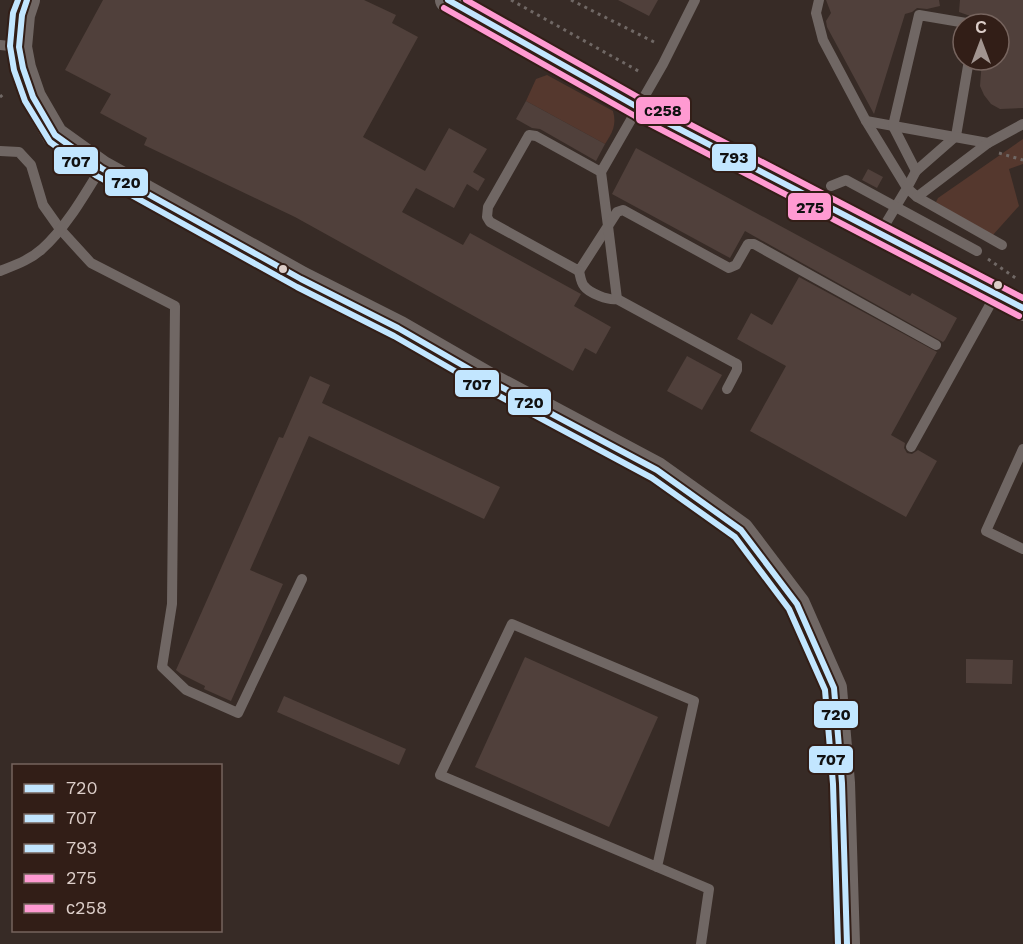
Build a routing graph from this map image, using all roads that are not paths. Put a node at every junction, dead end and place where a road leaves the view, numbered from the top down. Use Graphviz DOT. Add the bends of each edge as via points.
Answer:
graph roads {
  1 [pos="27,0"];
  2 [pos="695,0"];
  3 [pos="819,0"];
  4 [pos="455,2"];
  5 [pos="951,20"];
  6 [pos="10,46"];
  7 [pos="967,72"];
  8 [pos="639,108"];
  9 [pos="866,121"];
  10 [pos="1023,124"];
  11 [pos="893,126"];
  12 [pos="956,136"];
  13 [pos="985,145"];
  14 [pos="0,151"];
  15 [pos="101,168"];
  16 [pos="916,171"];
  17 [pos="601,172"];
  18 [pos="831,186"];
  19 [pos="907,188"];
  20 [pos="917,197"];
  21 [pos="897,207"];
  22 [pos="608,226"];
  23 [pos="60,229"];
  24 [pos="880,234"];
  25 [pos="1002,245"];
  26 [pos="977,251"];
  27 [pos="0,271"];
  28 [pos="579,271"];
  29 [pos="996,294"];
  30 [pos="617,299"];
  31 [pos="1023,308"];
  32 [pos="936,345"];
  33 [pos="727,389"];
  34 [pos="911,447"];
  35 [pos="1023,449"];
  36 [pos="1023,549"];
  37 [pos="302,579"];
  38 [pos="657,867"];
  39 [pos="701,944"];
  40 [pos="847,944"];
  1 -- 6 [label="street"];
  2 -- 8 [label="lane"];
  3 -- 9 [label="lane" via="816,13 824,40"];
  4 -- 8 [label="street"];
  5 -- 11 [label="lane" via="919,15"];
  6 -- 15 [label="street" via="56,135"];
  7 -- 12 [label="lane"];
  8 -- 17 [label="lane"];
  8 -- 24 [label="street"];
  9 -- 11 [label="lane"];
  9 -- 19 [label="lane"];
  10 -- 13 [label="lane"];
  11 -- 12 [label="lane"];
  11 -- 16 [label="lane"];
  12 -- 13 [label="lane"];
  12 -- 16 [label="lane"];
  13 -- 20 [label="lane"];
  14 -- 23 [label="lane" via="20,152 31,165 42,205"];
  15 -- 23 [label="lane"];
  15 -- 40 [label="street" via="657,470 741,530 797,604 834,688 842,783"];
  16 -- 19 [label="lane"];
  17 -- 22 [label="lane"];
  17 -- 28 [label="lane" via="529,135 486,212 490,222"];
  18 -- 21 [label="lane" via="846,180"];
  19 -- 20 [label="lane"];
  19 -- 21 [label="lane"];
  20 -- 25 [label="lane"];
  21 -- 24 [label="lane"];
  21 -- 26 [label="lane"];
  22 -- 28 [label="lane"];
  22 -- 30 [label="lane"];
  22 -- 32 [label="lane" via="617,212 623,210 729,268 736,265 748,244 754,244"];
  23 -- 27 [label="lane" via="42,249"];
  23 -- 37 [label="lane" via="91,263 175,306 172,604 162,666 186,690 238,713"];
  24 -- 29 [label="street"];
  28 -- 30 [label="lane" via="585,287 608,300"];
  29 -- 31 [label="street"];
  29 -- 34 [label="lane"];
  30 -- 33 [label="lane" via="737,364"];
  35 -- 36 [label="lane" via="986,531"];
  38 -- 38 [label="lane" via="440,776 512,624 694,701"];
  38 -- 39 [label="lane" via="709,890"];
}
